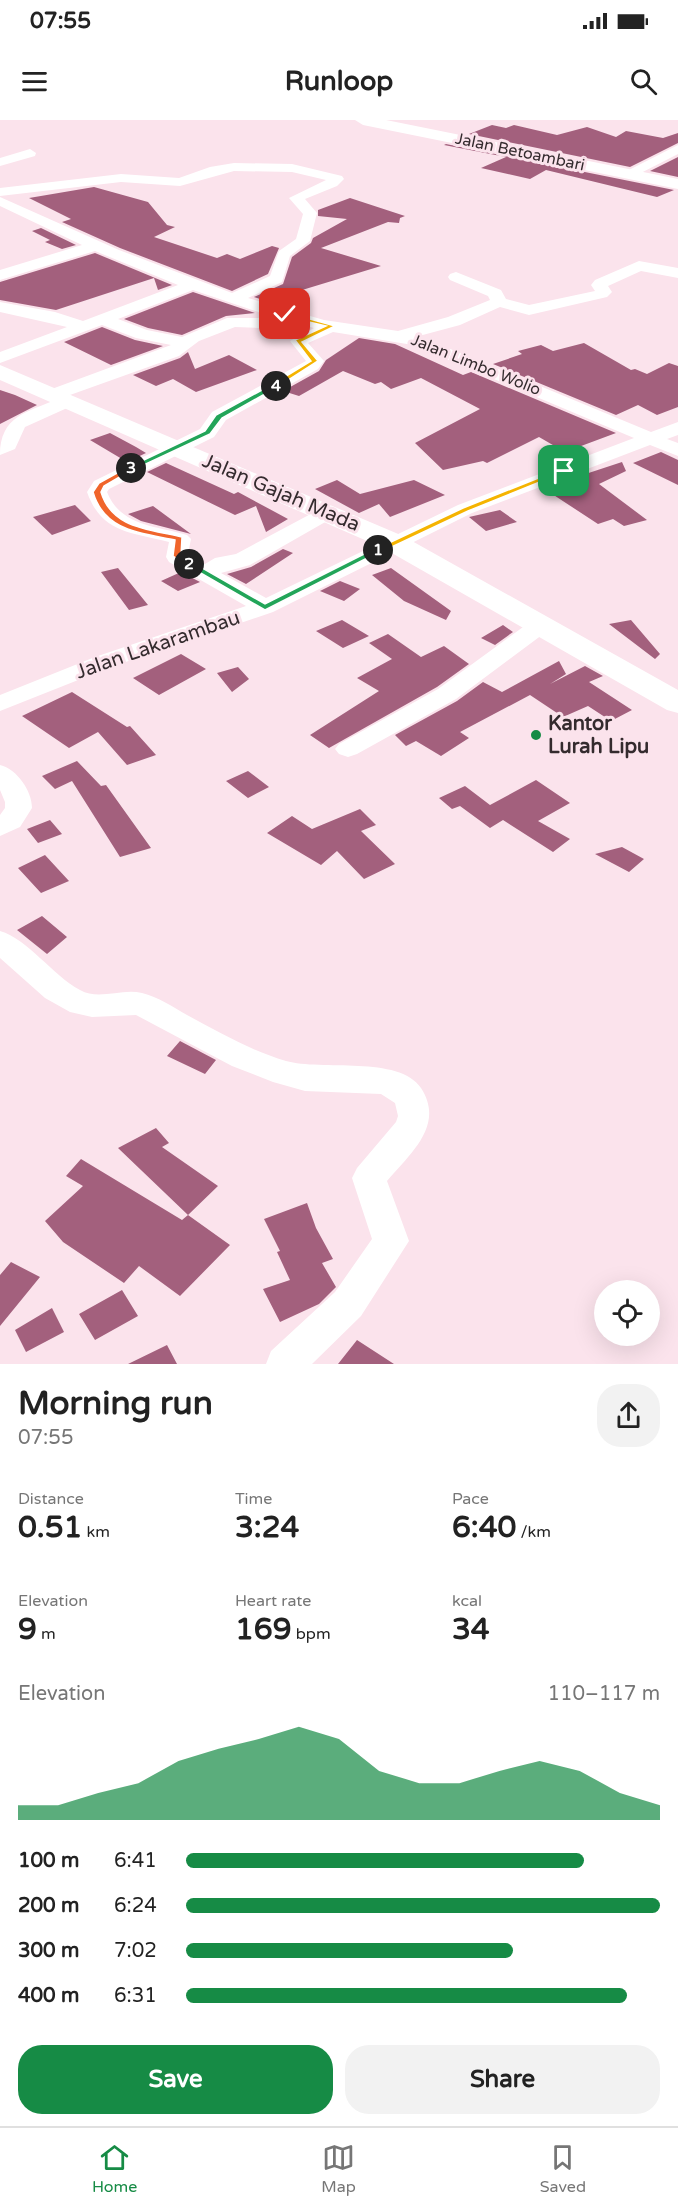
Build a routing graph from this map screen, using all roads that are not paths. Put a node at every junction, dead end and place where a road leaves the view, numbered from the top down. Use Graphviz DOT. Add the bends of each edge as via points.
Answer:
graph roads {
  1 [pos="363,120"];
  2 [pos="678,149"];
  3 [pos="30,153"];
  4 [pos="0,162"];
  5 [pos="628,174"];
  6 [pos="678,184"];
  7 [pos="0,192"];
  8 [pos="0,201"];
  9 [pos="94,246"];
  10 [pos="678,273"];
  11 [pos="0,275"];
  12 [pos="456,277"];
  13 [pos="192,285"];
  14 [pos="235,298"];
  15 [pos="500,302"];
  16 [pos="0,307"];
  17 [pos="285,314"];
  18 [pos="105,320"];
  19 [pos="332,326"];
  20 [pos="85,327"];
  21 [pos="402,335"];
  22 [pos="184,343"];
  23 [pos="0,358"];
  24 [pos="0,372"];
  25 [pos="62,397"];
  26 [pos="678,428"];
  27 [pos="653,438"];
  28 [pos="174,448"];
  29 [pos="0,449"];
  30 [pos="678,450"];
  31 [pos="327,513"];
  32 [pos="393,542"];
  33 [pos="207,572"];
  34 [pos="265,607"];
  35 [pos="542,624"];
  36 [pos="678,703"];
  37 [pos="0,704"];
  38 [pos="348,749"];
  39 [pos="0,773"];
  40 [pos="0,827"];
  41 [pos="0,941"];
  42 [pos="285,1364"];
  1 -- 5 [label="main road, Jalan Betoambari"];
  2 -- 5 [label="street"];
  3 -- 4 [label="street"];
  5 -- 6 [label="main road, Jalan Betoambari"];
  7 -- 14 [label="street" via="121,178 180,182 234,167 292,168 337,179 296,198 310,213 303,241 290,247 278,264 276,279"];
  8 -- 9 [label="street, Jalan Limbo Wolio"];
  9 -- 11 [label="street"];
  9 -- 13 [label="street, Jalan Limbo Wolio"];
  10 -- 15 [label="street" via="639,266 601,283 601,294 530,310"];
  12 -- 15 [label="street" via="495,293"];
  13 -- 14 [label="street, Jalan Limbo Wolio"];
  13 -- 18 [label="street"];
  14 -- 17 [label="street, Jalan Limbo Wolio"];
  15 -- 21 [label="street" via="454,321"];
  16 -- 20 [label="street"];
  17 -- 19 [label="street, Jalan Limbo Wolio"];
  17 -- 22 [label="street" via="260,323 232,322"];
  18 -- 20 [label="street"];
  18 -- 22 [label="street" via="142,334"];
  19 -- 21 [label="street, Jalan Limbo Wolio"];
  19 -- 28 [label="street" via="298,341 315,361 312,365 219,416 207,433"];
  20 -- 23 [label="street"];
  21 -- 27 [label="street, Jalan Limbo Wolio"];
  22 -- 25 [label="street" via="164,356"];
  24 -- 25 [label="highway, Jalan Gajah Mada"];
  25 -- 28 [label="highway, Jalan Gajah Mada"];
  25 -- 29 [label="street" via="17,424 8,445"];
  26 -- 27 [label="street, Jalan Lakarambau"];
  27 -- 30 [label="street, Jalan Limbo Wolio"];
  27 -- 32 [label="street, Jalan Lakarambau" via="465,509"];
  28 -- 31 [label="highway, Jalan Gajah Mada"];
  28 -- 33 [label="street" via="102,485 97,492 99,500 117,521 136,530 180,539 177,556"];
  31 -- 32 [label="highway, Jalan Gajah Mada"];
  31 -- 33 [label="street" via="242,560 222,563"];
  32 -- 34 [label="street, Jalan Lakarambau"];
  32 -- 35 [label="highway, Jalan Gajah Mada"];
  33 -- 34 [label="street"];
  34 -- 37 [label="street, Jalan Lakarambau" via="103,662"];
  35 -- 36 [label="highway, Jalan Gajah Mada"];
  35 -- 38 [label="street" via="447,694"];
  39 -- 40 [label="street" via="17,792 20,802 16,814"];
  41 -- 42 [label="street" via="75,1001 91,1006 129,1001 143,1005 276,1073 308,1078 383,1079 406,1090 415,1109 410,1130 369,1178 391,1241 348,1304"];
}
